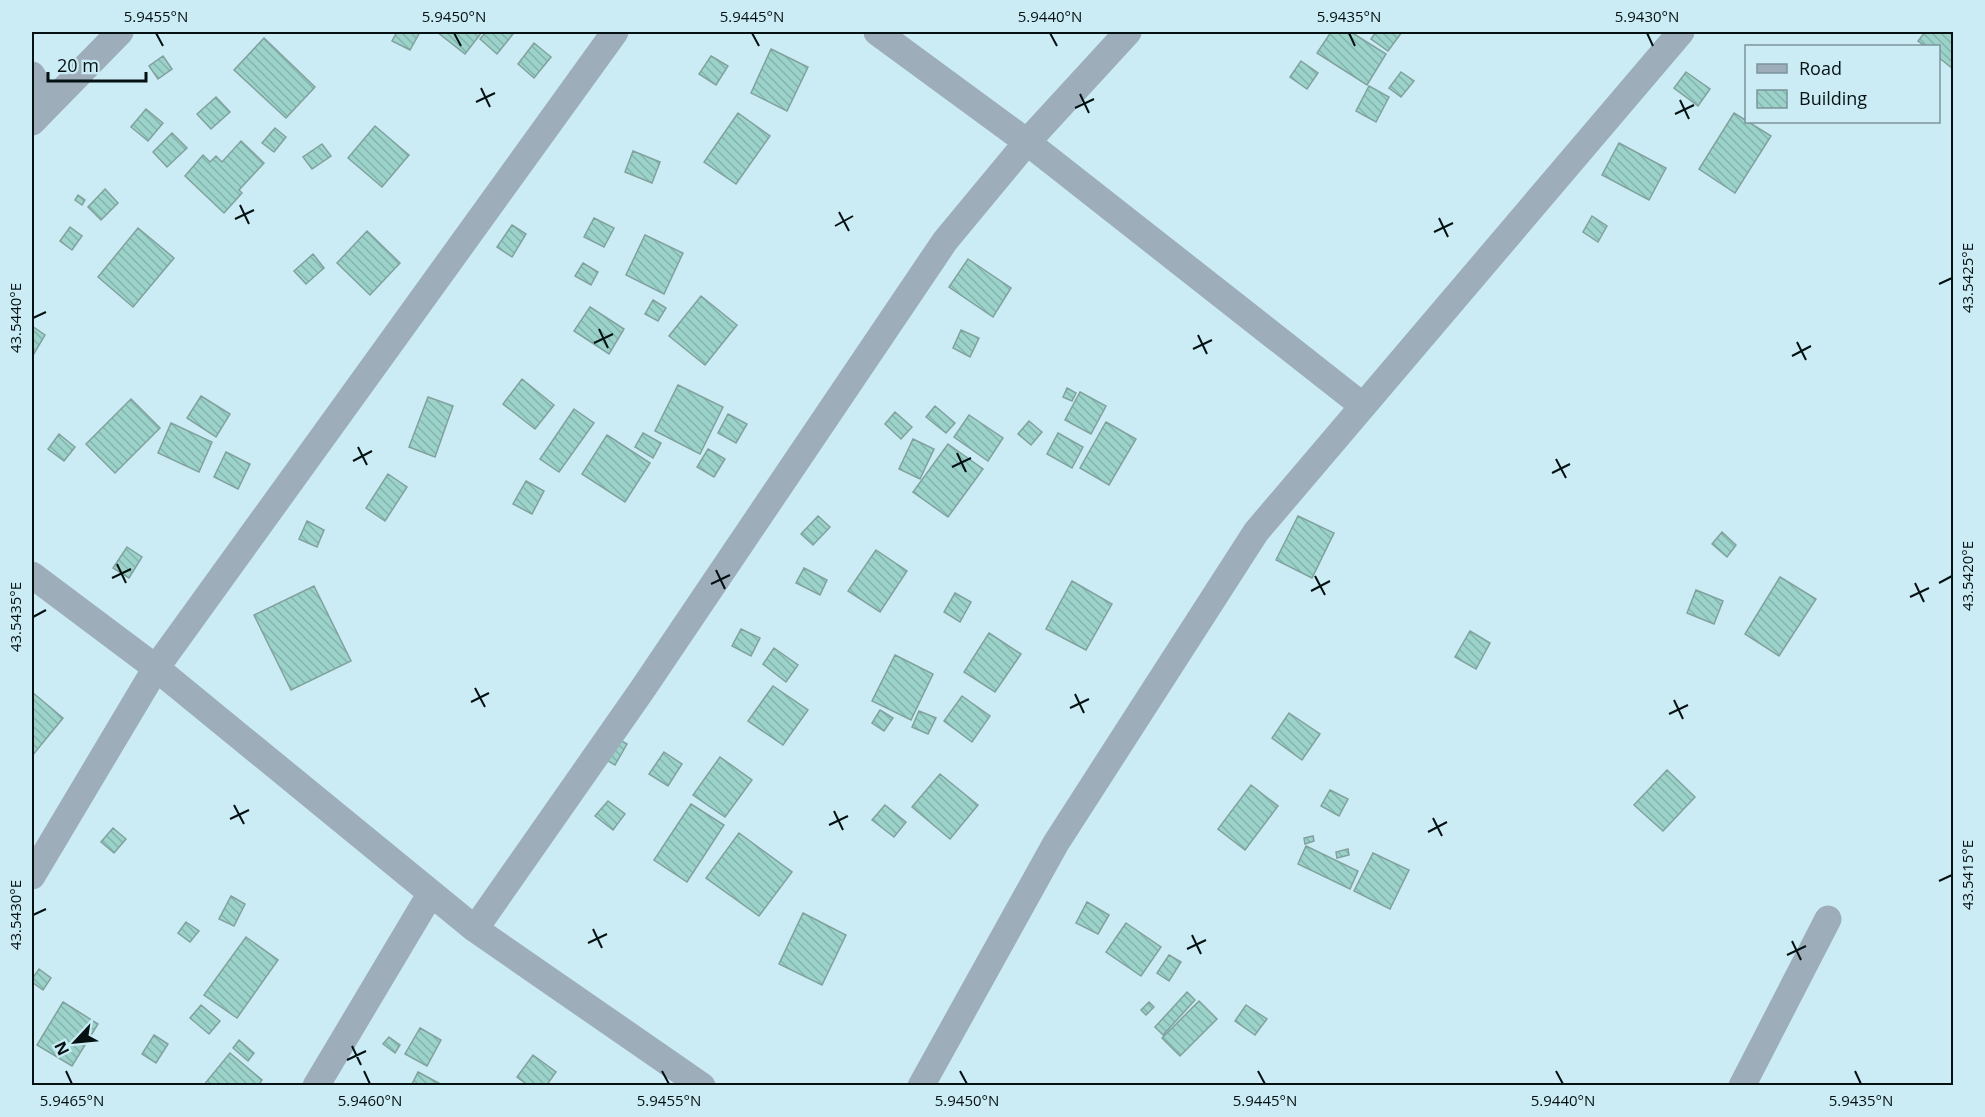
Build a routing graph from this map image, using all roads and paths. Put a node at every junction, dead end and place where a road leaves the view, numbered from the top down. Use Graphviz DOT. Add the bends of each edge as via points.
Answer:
graph roads {
  1 [pos="120,32"];
  2 [pos="615,32"];
  3 [pos="877,32"];
  4 [pos="1128,32"];
  5 [pos="1681,32"];
  6 [pos="1691,32"];
  7 [pos="32,75"];
  8 [pos="40,113"];
  9 [pos="1027,142"];
  10 [pos="1363,406"];
  11 [pos="32,575"];
  12 [pos="156,668"];
  13 [pos="32,876"];
  14 [pos="431,893"];
  15 [pos="1828,919"];
  16 [pos="475,929"];
  17 [pos="316,1086"];
  18 [pos="702,1086"];
  19 [pos="921,1086"];
  20 [pos="1742,1086"];
  1 -- 8 [label="street"];
  2 -- 12 [label="street"];
  3 -- 9 [label="street"];
  4 -- 9 [label="street"];
  5 -- 10 [label="street"];
  6 -- 10 [label="street"];
  7 -- 8 [label="street"];
  9 -- 10 [label="street"];
  9 -- 16 [label="street" via="945,241 642,690"];
  10 -- 19 [label="street" via="1256,532 1056,843"];
  11 -- 12 [label="street"];
  12 -- 13 [label="street"];
  12 -- 14 [label="street"];
  14 -- 16 [label="street"];
  14 -- 17 [label="street"];
  15 -- 20 [label="street"];
  16 -- 18 [label="street"];
}
